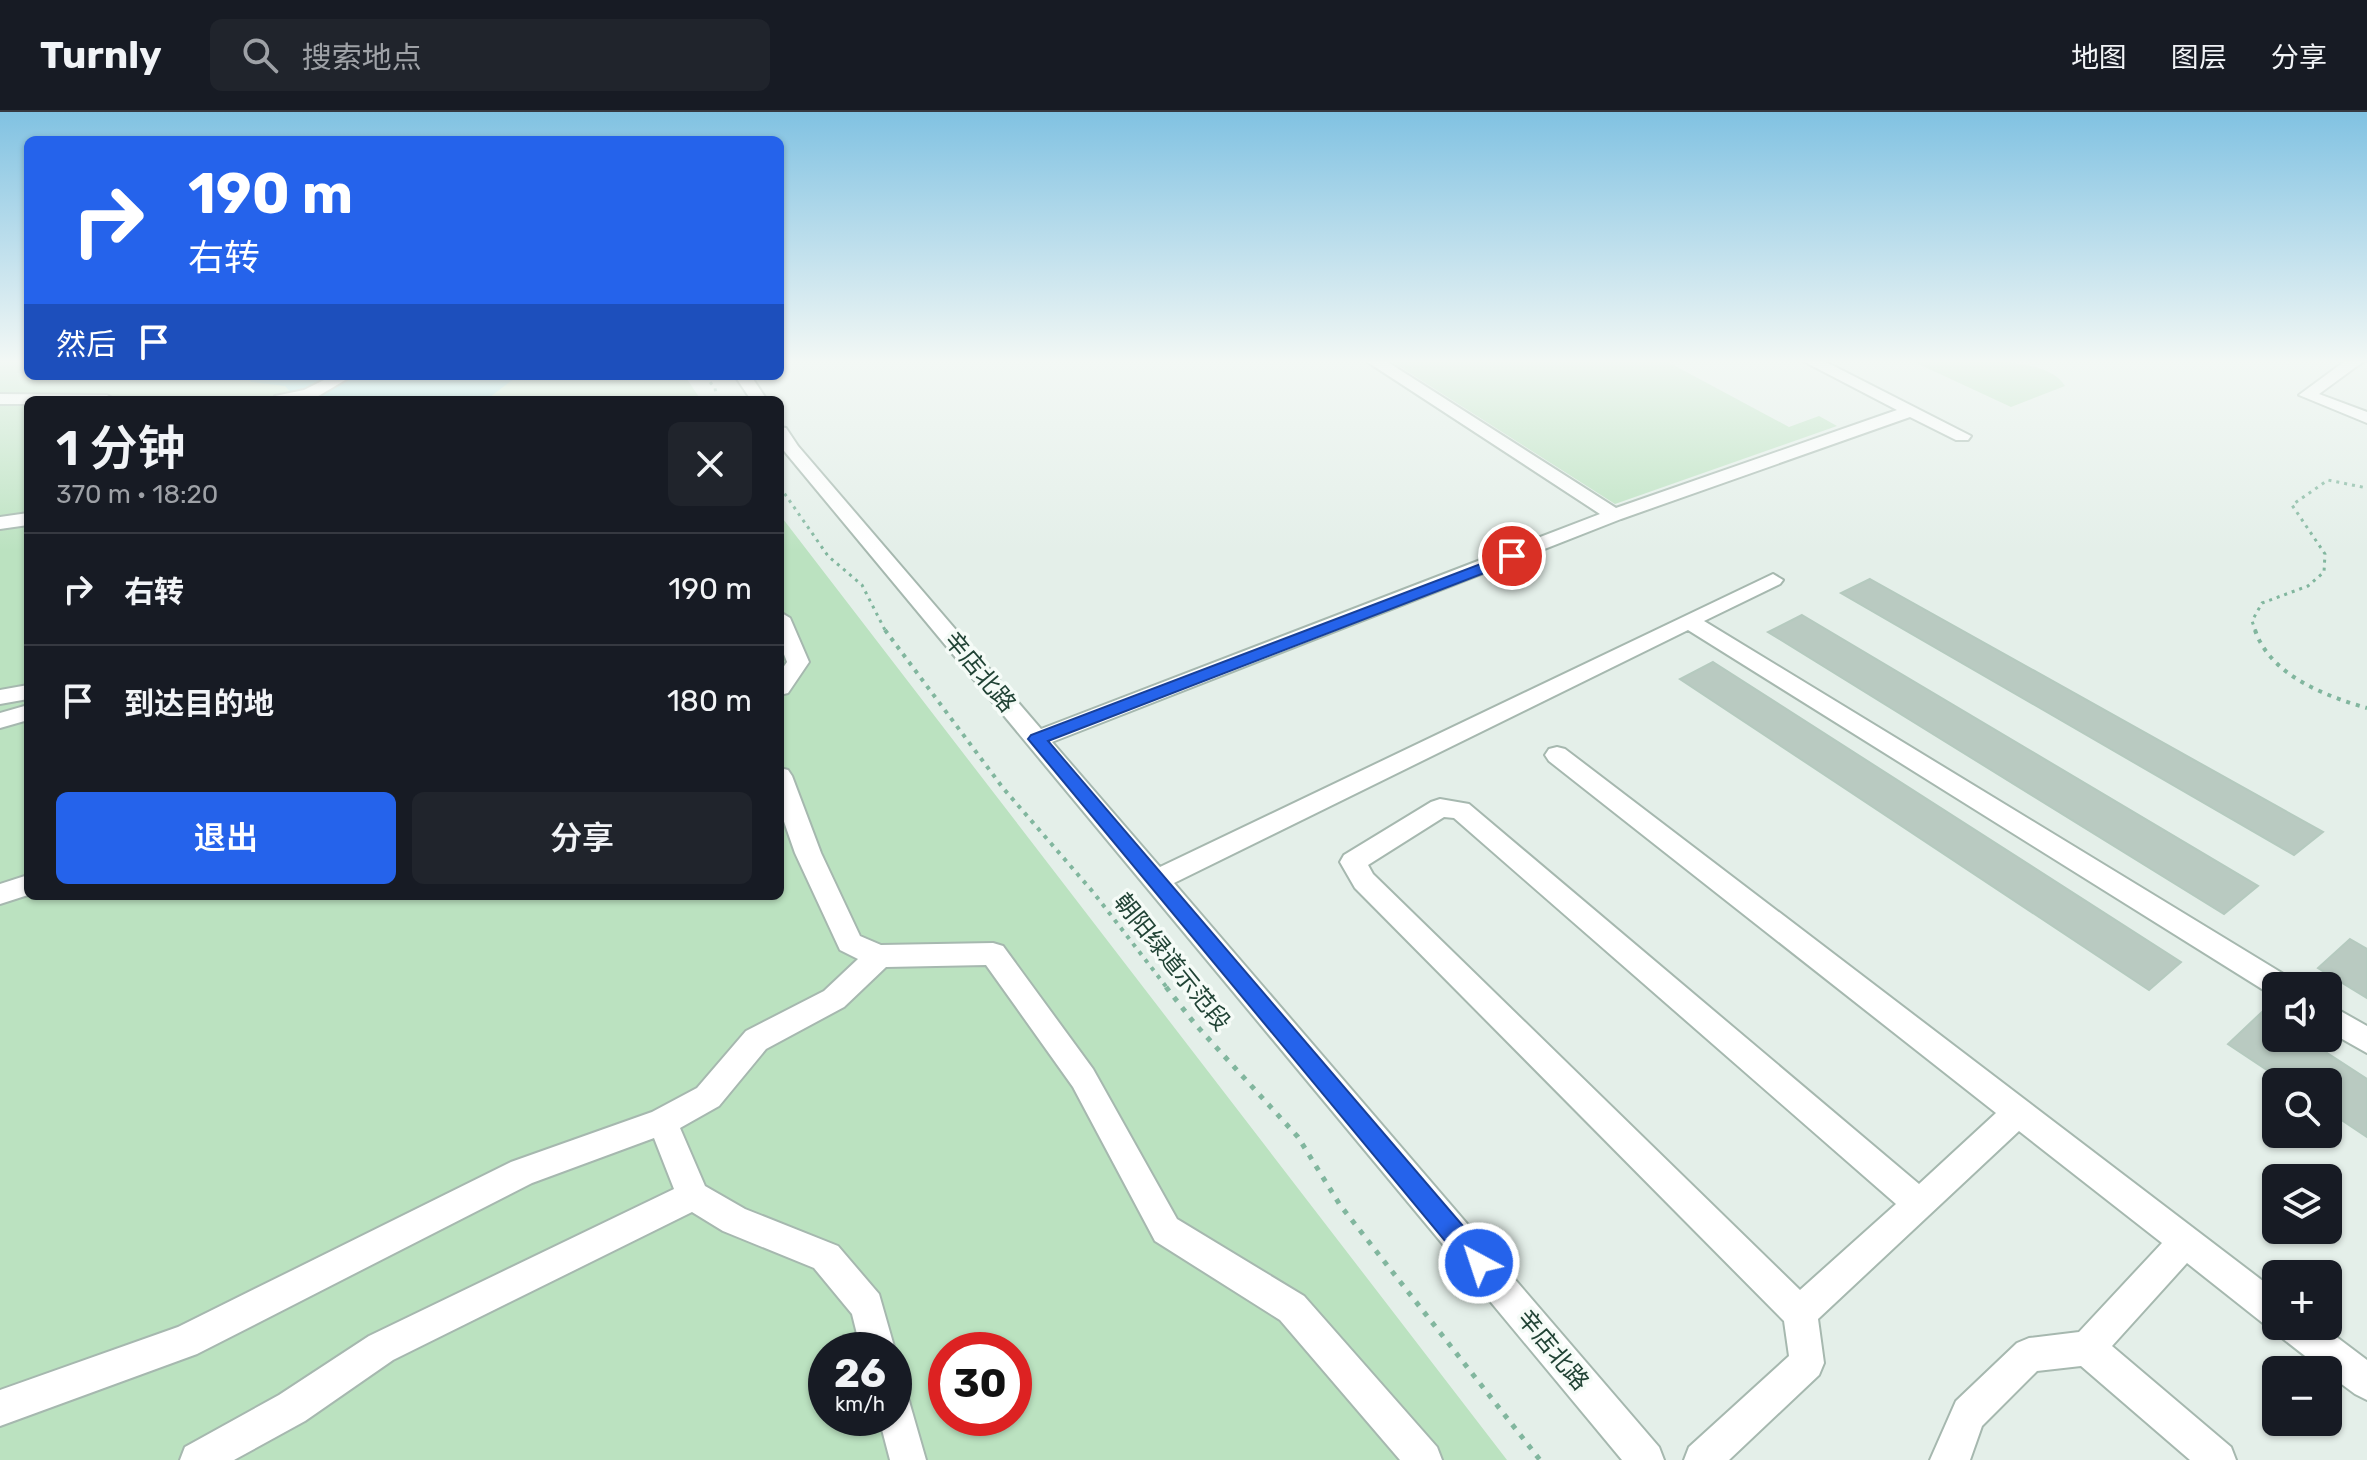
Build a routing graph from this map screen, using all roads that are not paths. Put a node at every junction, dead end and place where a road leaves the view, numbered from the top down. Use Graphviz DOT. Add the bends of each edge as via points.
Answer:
graph roads {
  1 [pos="1472,424"];
  2 [pos="1874,424"];
  3 [pos="1937,424"];
  4 [pos="1962,436"];
  5 [pos="784,438"];
  6 [pos="1614,515"];
  7 [pos="24,520"];
  8 [pos="0,523"];
  9 [pos="1773,580"];
  10 [pos="1689,621"];
  11 [pos="784,628"];
  12 [pos="784,682"];
  13 [pos="24,693"];
  14 [pos="0,697"];
  15 [pos="24,713"];
  16 [pos="0,721"];
  17 [pos="1037,739"];
  18 [pos="1557,755"];
  19 [pos="784,787"];
  20 [pos="1156,880"];
  21 [pos="24,886"];
  22 [pos="0,894"];
  23 [pos="879,956"];
  24 [pos="2262,975"];
  25 [pos="2342,1025"];
  26 [pos="2367,1041"];
  27 [pos="2018,1112"];
  28 [pos="662,1122"];
  29 [pos="693,1196"];
  30 [pos="1919,1204"];
  31 [pos="2185,1242"];
  32 [pos="2262,1301"];
  33 [pos="1800,1313"];
  34 [pos="874,1332"];
  35 [pos="2312,1340"];
  36 [pos="2087,1348"];
  37 [pos="2367,1382"];
  38 [pos="0,1408"];
  39 [pos="902,1436"];
  40 [pos="1951,1459"];
  41 [pos="198,1460"];
  42 [pos="908,1460"];
  43 [pos="1424,1460"];
  44 [pos="1646,1460"];
  45 [pos="1702,1460"];
  46 [pos="2218,1460"];
  1 -- 6 [label="street"];
  2 -- 6 [label="street"];
  3 -- 4 [label="street"];
  5 -- 17 [label="street, 辛店北路"];
  6 -- 17 [label="street"];
  7 -- 8 [label="street"];
  9 -- 10 [label="street"];
  10 -- 20 [label="street"];
  10 -- 24 [label="street"];
  11 -- 12 [label="street" via="798,662"];
  13 -- 14 [label="street"];
  15 -- 16 [label="street"];
  17 -- 20 [label="street, 辛店北路"];
  18 -- 27 [label="street"];
  19 -- 23 [label="street" via="850,943"];
  20 -- 44 [label="street, 辛店北路"];
  21 -- 22 [label="street"];
  23 -- 28 [label="street" via="834,999 756,1040 708,1097"];
  23 -- 43 [label="street" via="993,954 1083,1078 1166,1230 1292,1308"];
  25 -- 26 [label="street"];
  27 -- 30 [label="street"];
  27 -- 31 [label="street"];
  28 -- 29 [label="street"];
  28 -- 38 [label="street" via="522,1172 185,1342"];
  29 -- 34 [label="street" via="734,1220 826,1257 867,1306"];
  29 -- 41 [label="street" via="381,1348 292,1408"];
  30 -- 33 [label="street"];
  30 -- 33 [label="street" via="1460,810 1440,808 1353,862 1364,881"];
  31 -- 32 [label="street"];
  31 -- 36 [label="street"];
  33 -- 45 [label="street" via="1807,1363"];
  35 -- 37 [label="street"];
  36 -- 40 [label="street" via="2029,1355 1969,1414"];
  36 -- 46 [label="street"];
  39 -- 42 [label="street"];
}
